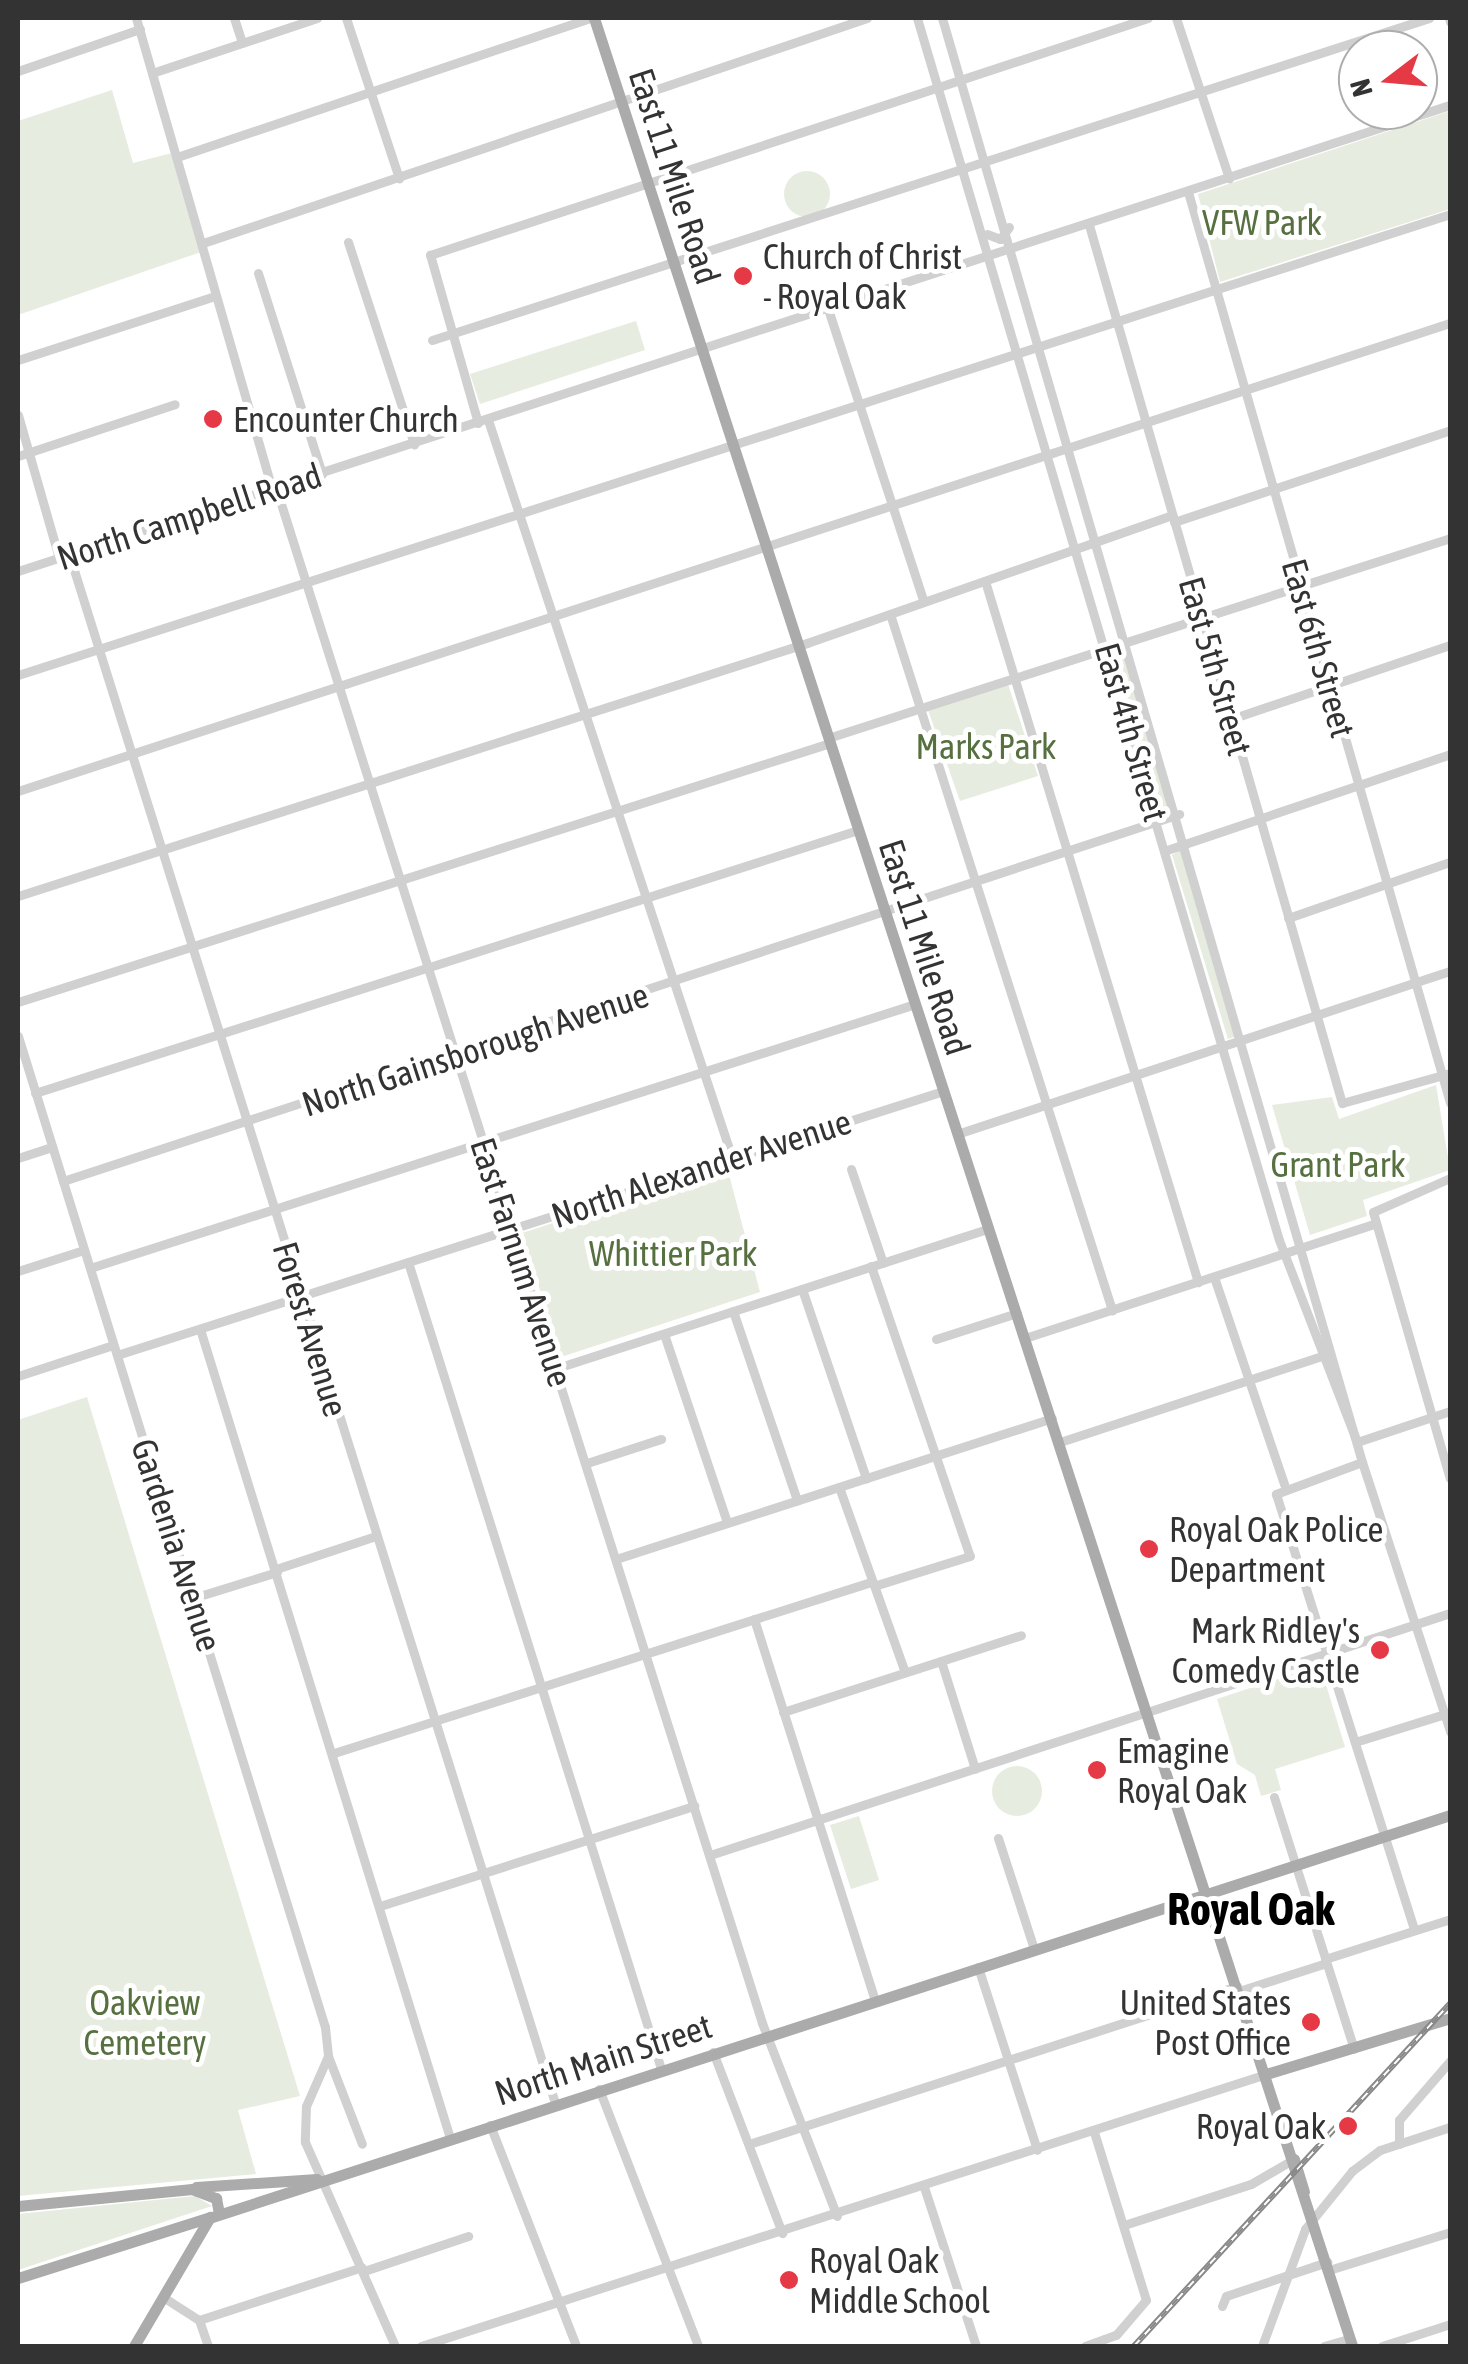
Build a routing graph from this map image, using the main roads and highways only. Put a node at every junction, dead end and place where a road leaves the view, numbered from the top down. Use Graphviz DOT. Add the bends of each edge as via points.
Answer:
graph roads {
  1 [pos="592,18"];
  2 [pos="1450,1815"];
  3 [pos="1206,1892"];
  4 [pos="1450,2018"];
  5 [pos="1266,2074"];
  6 [pos="320,2179"];
  7 [pos="192,2189"];
  8 [pos="18,2206"];
  9 [pos="223,2212"];
  10 [pos="206,2219"];
  11 [pos="18,2278"];
  12 [pos="1350,2343"];
  13 [pos="134,2346"];
  1 -- 3 [label="main road, East 11 Mile Road"];
  2 -- 3 [label="main road, North Main Street"];
  3 -- 5 [label="main road, East 11 Mile Road"];
  3 -- 6 [label="main road, North Main Street"];
  4 -- 5 [label="main road"];
  5 -- 12 [label="main road, East 11 Mile Road"];
  6 -- 7 [label="main road"];
  6 -- 9 [label="main road, North Main Street"];
  7 -- 8 [label="main road"];
  7 -- 9 [label="main road" via="213,2195"];
  9 -- 10 [label="main road, North Main Street"];
  10 -- 11 [label="main road"];
  10 -- 13 [label="main road"];
}
